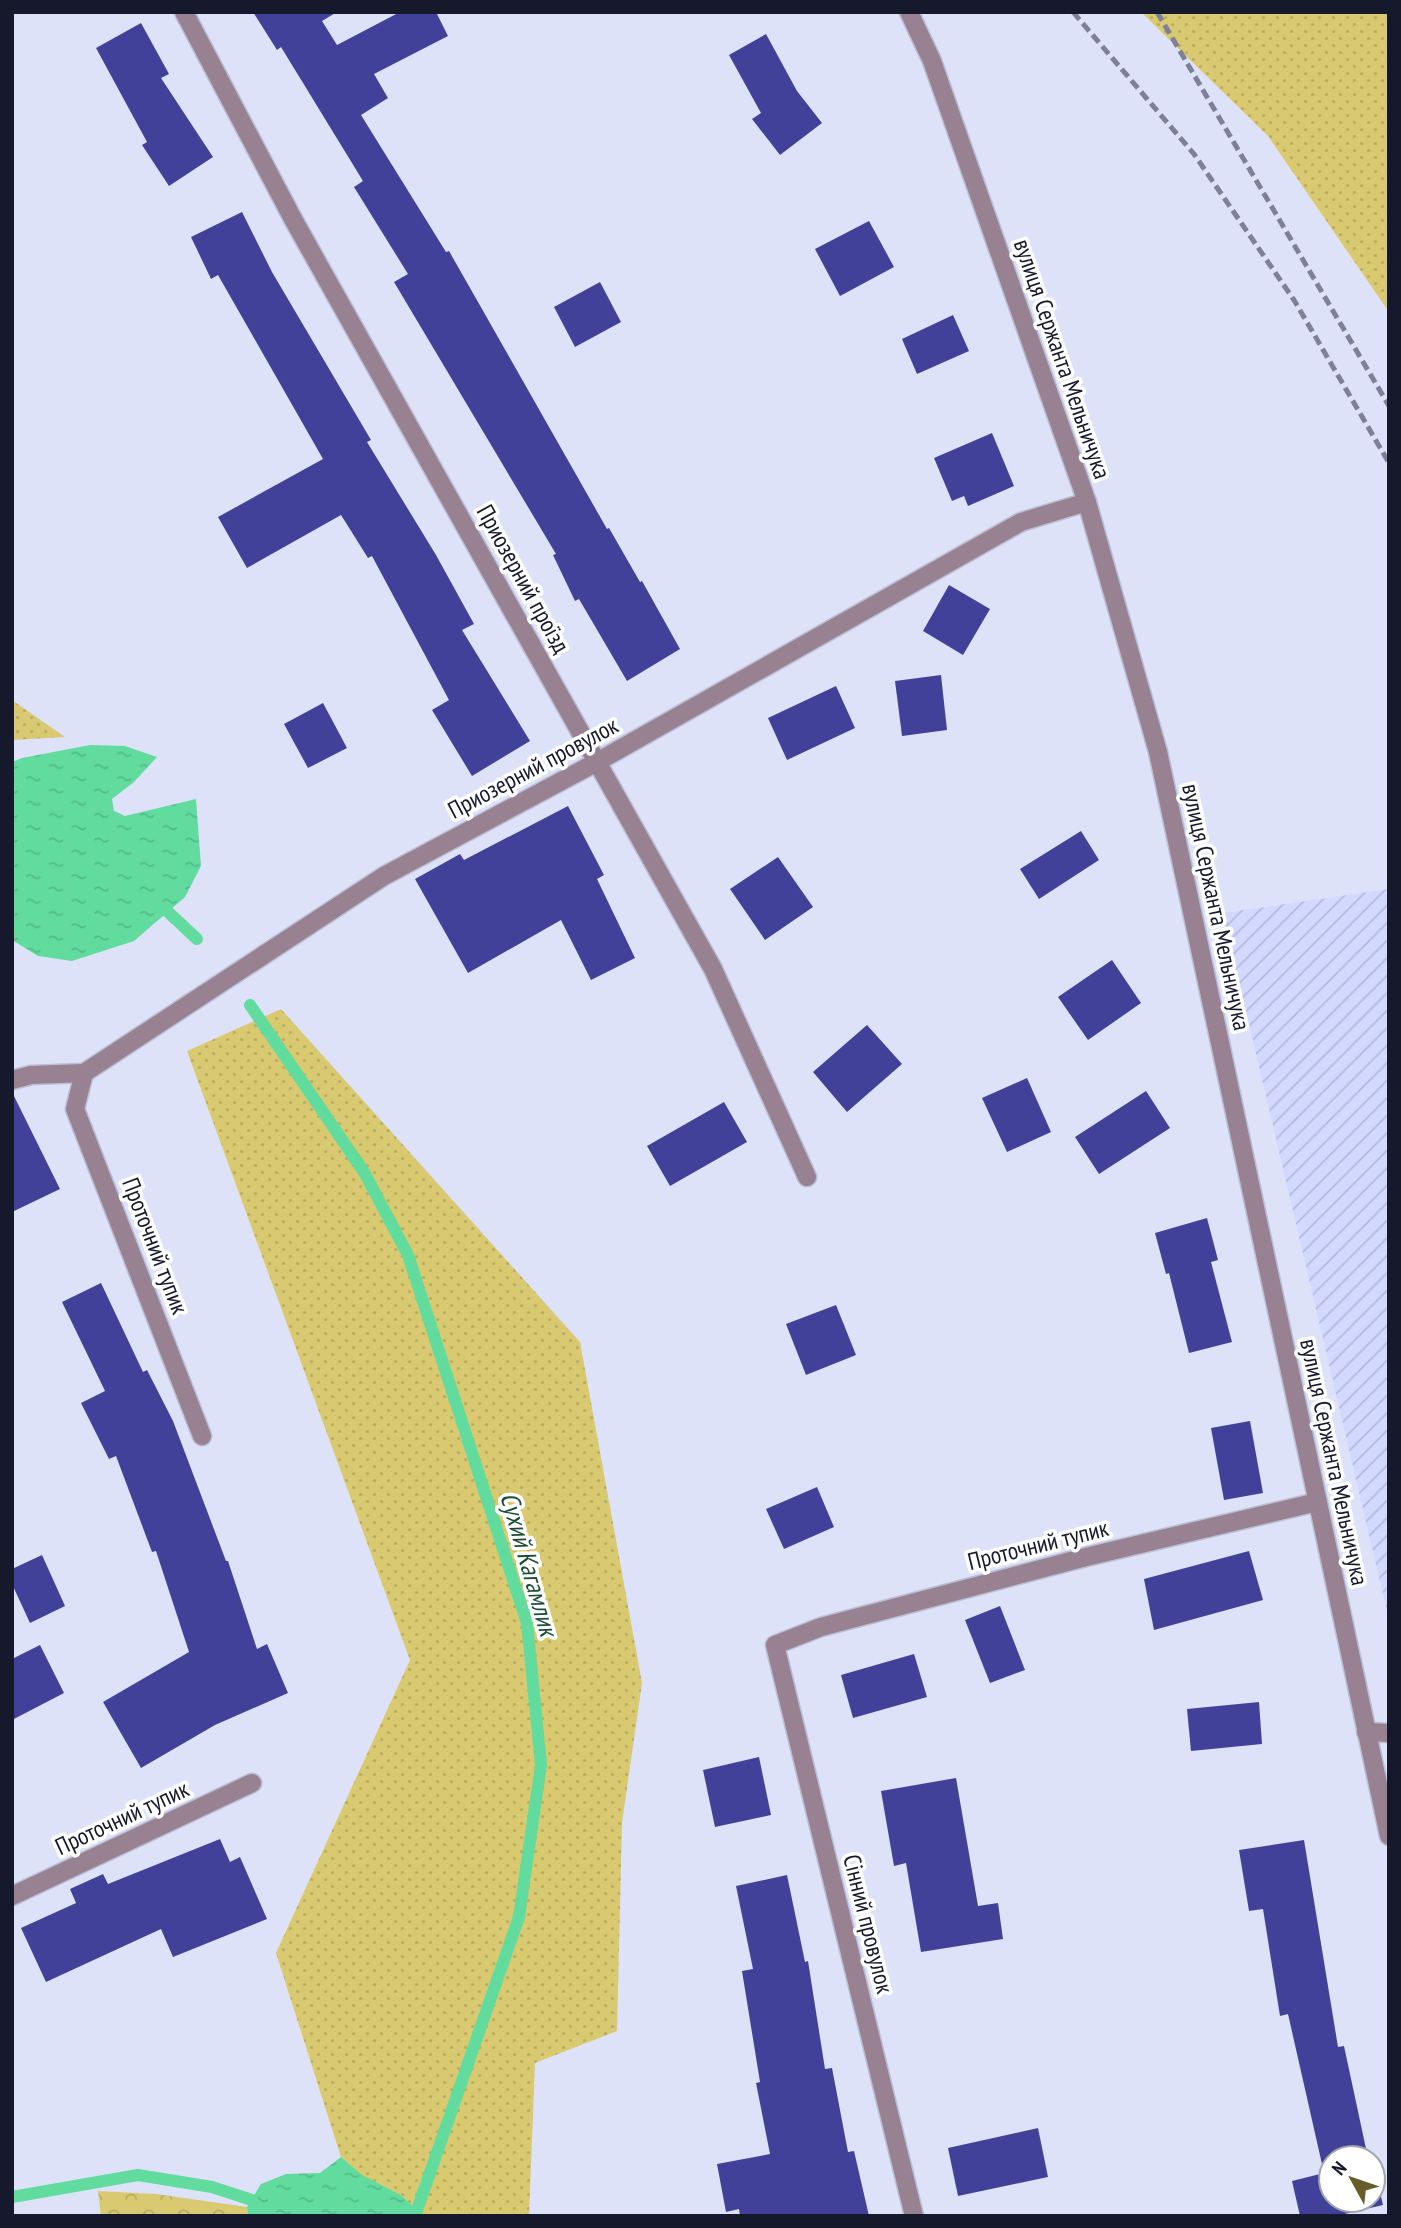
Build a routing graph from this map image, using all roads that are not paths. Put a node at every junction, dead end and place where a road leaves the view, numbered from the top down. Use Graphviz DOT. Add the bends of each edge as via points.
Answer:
graph roads {
  1 [pos="184,12"];
  2 [pos="909,12"];
  3 [pos="1087,502"];
  4 [pos="597,762"];
  5 [pos="85,1073"];
  6 [pos="12,1080"];
  7 [pos="807,1177"];
  8 [pos="202,1436"];
  9 [pos="1317,1502"];
  10 [pos="775,1645"];
  11 [pos="1366,1732"];
  12 [pos="1389,1733"];
  13 [pos="252,1783"];
  14 [pos="1389,1836"];
  15 [pos="12,1896"];
  16 [pos="914,2216"];
  1 -- 4 [label="street, Приозерний проїзд" via="299,231"];
  2 -- 3 [label="street, вулиця Сержанта Мельничука" via="932,61"];
  3 -- 4 [label="street, Приозерний провулок" via="1021,523"];
  3 -- 9 [label="street, вулиця Сержанта Мельничука" via="1158,752"];
  4 -- 5 [label="street, Приозерний провулок" via="384,876"];
  4 -- 7 [label="street, Приозерний проїзд" via="713,969"];
  5 -- 6 [label="street" via="32,1074"];
  5 -- 8 [label="street, Проточний тупик" via="75,1109"];
  9 -- 10 [label="street, Проточний тупик" via="1086,1557 821,1627"];
  9 -- 11 [label="street, вулиця Сержанта Мельничука"];
  10 -- 16 [label="street, Сінний провулок"];
  11 -- 12 [label="street"];
  11 -- 14 [label="street, вулиця Сержанта Мельничука"];
  13 -- 15 [label="street, Проточний тупик"];
}
